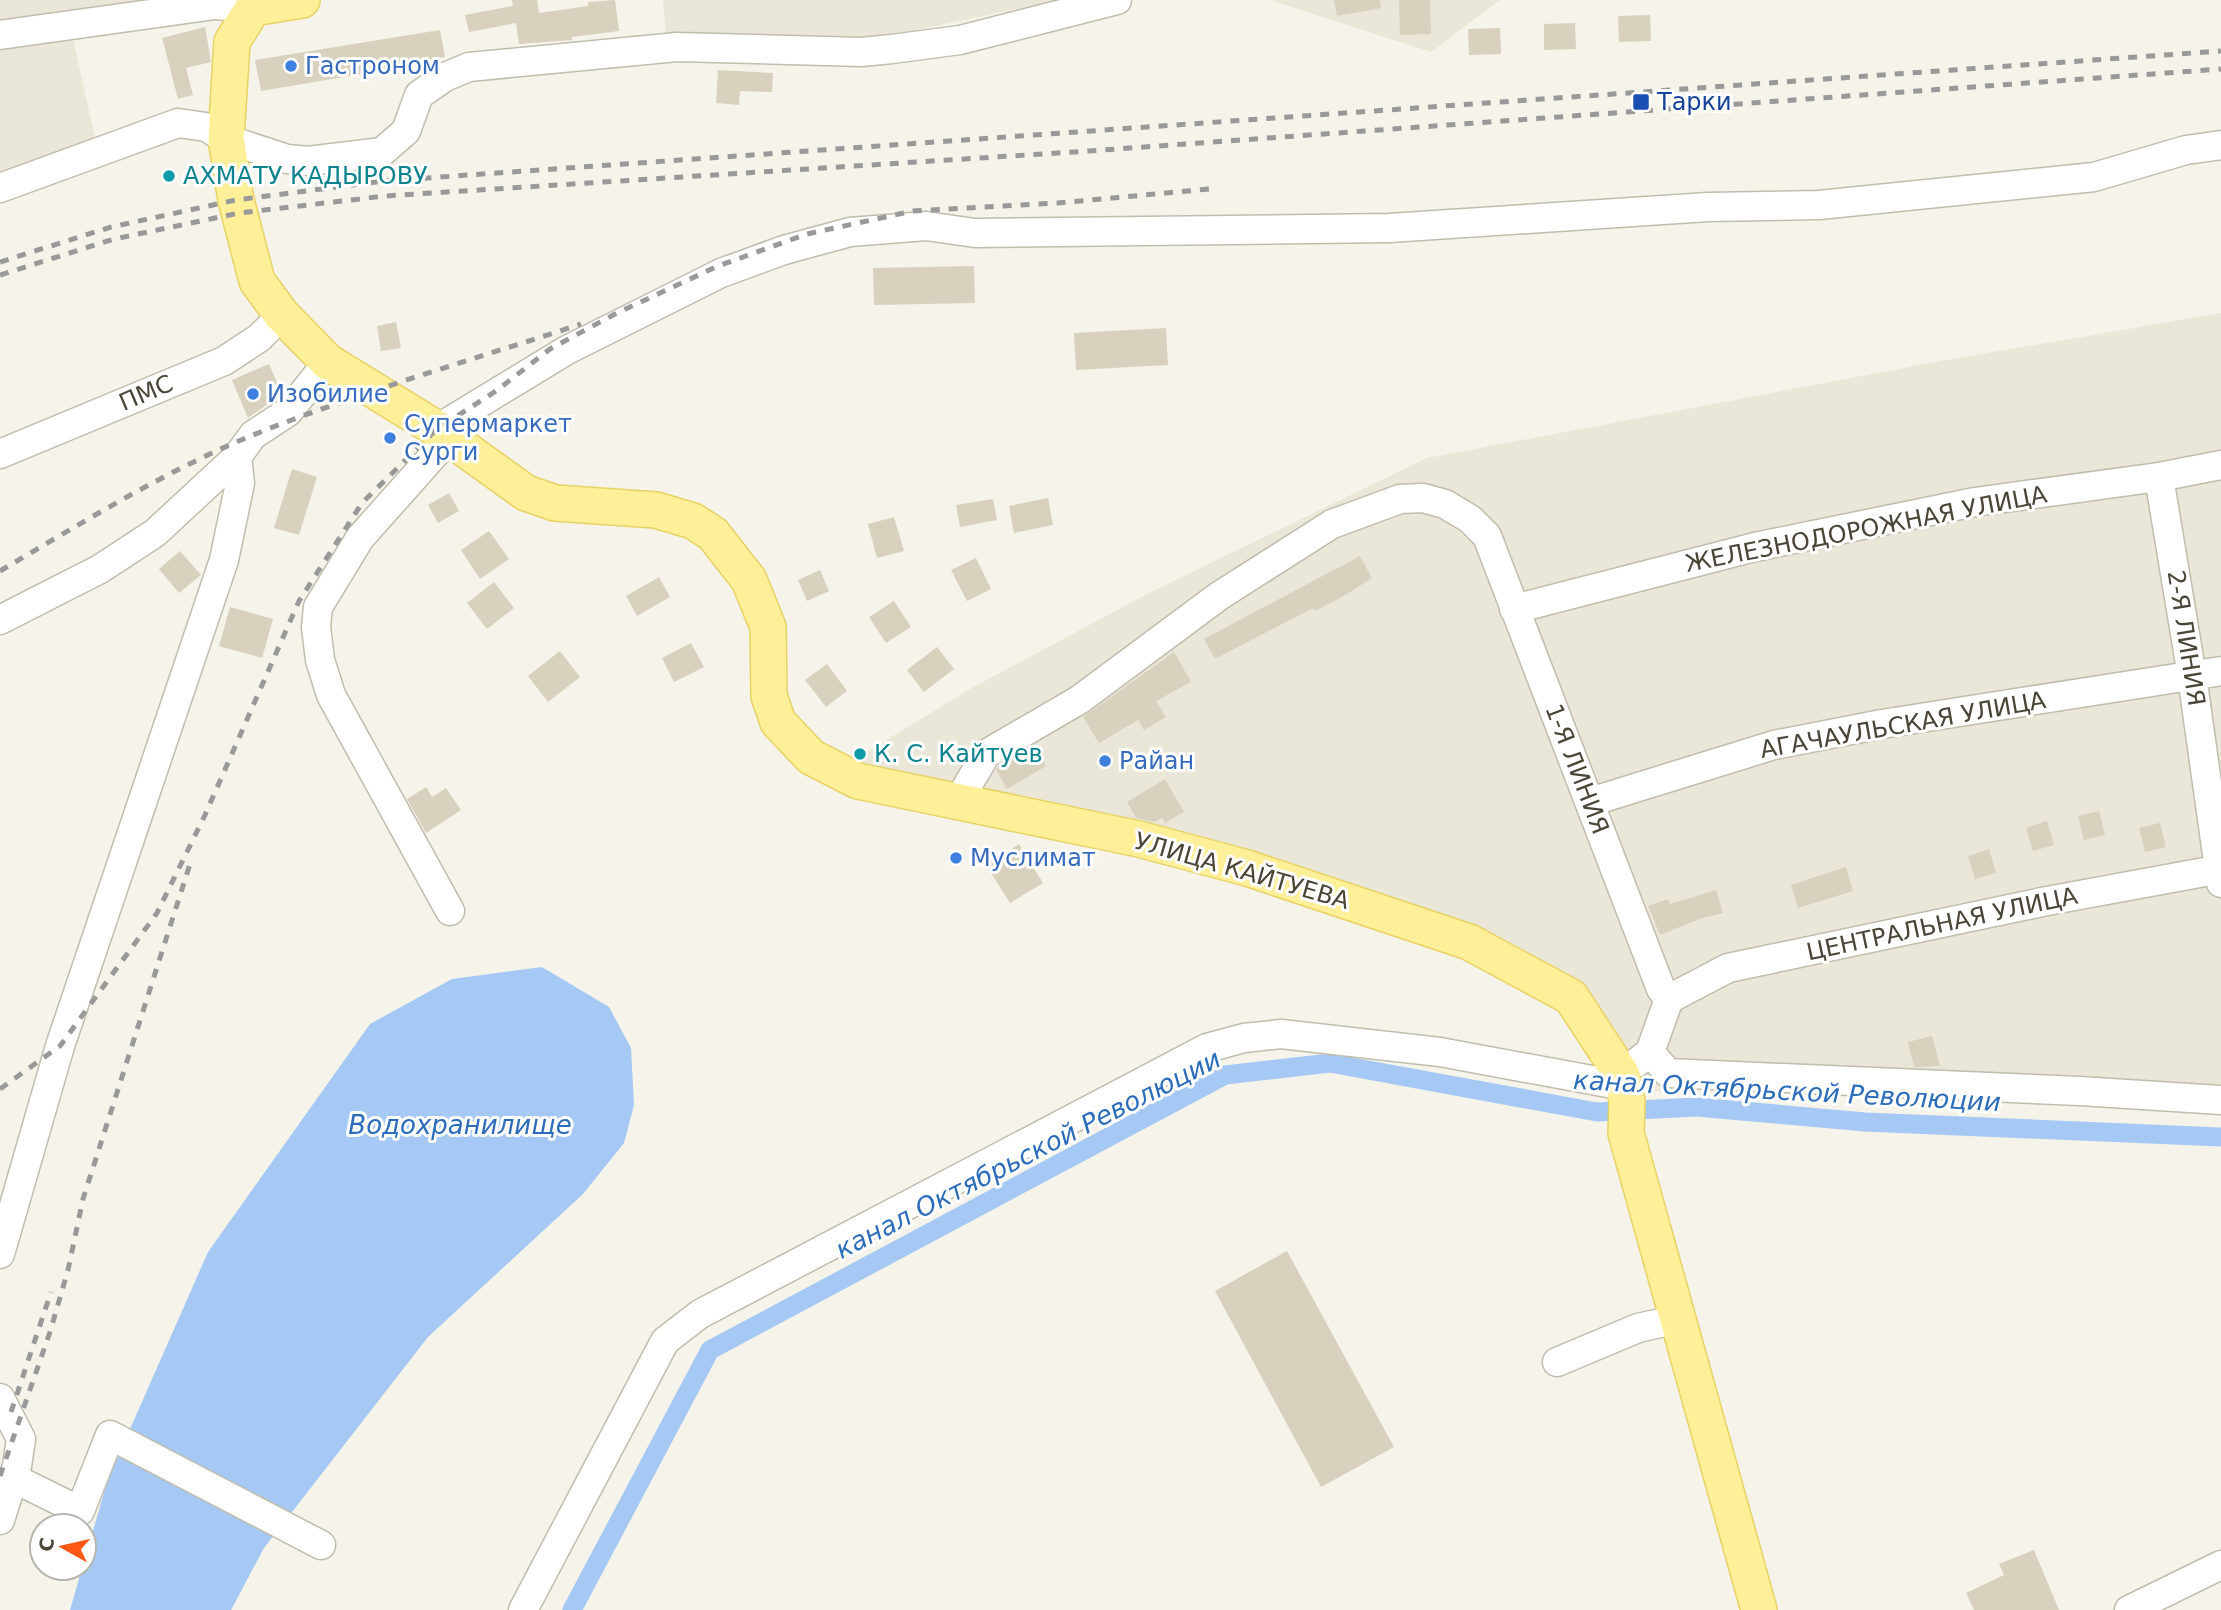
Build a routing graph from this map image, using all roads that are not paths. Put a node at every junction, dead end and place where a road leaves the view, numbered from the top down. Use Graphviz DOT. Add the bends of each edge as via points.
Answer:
graph roads {
  1 [pos="302,0"];
  2 [pos="1117,0"];
  3 [pos="253,8"];
  4 [pos="0,35"];
  5 [pos="226,139"];
  6 [pos="2221,145"];
  7 [pos="0,188"];
  8 [pos="282,315"];
  9 [pos="328,362"];
  10 [pos="443,433"];
  11 [pos="0,454"];
  12 [pos="237,457"];
  13 [pos="2221,465"];
  14 [pos="2159,477"];
  15 [pos="1514,609"];
  16 [pos="0,620"];
  17 [pos="2221,671"];
  18 [pos="2192,676"];
  19 [pos="959,800"];
  20 [pos="1590,802"];
  21 [pos="2221,874"];
  22 [pos="450,911"];
  23 [pos="1669,999"];
  24 [pos="1650,1052"];
  25 [pos="1625,1099"];
  26 [pos="2221,1100"];
  27 [pos="0,1254"];
  28 [pos="1678,1318"];
  29 [pos="1557,1362"];
  30 [pos="0,1398"];
  31 [pos="13,1478"];
  32 [pos="0,1520"];
  33 [pos="321,1545"];
  34 [pos="2221,1565"];
  35 [pos="523,1610"];
  36 [pos="1759,1610"];
  37 [pos="2129,1610"];
  1 -- 3 [label="main road"];
  2 -- 5 [label="street" via="960,40 892,49 677,47 468,66 419,95 406,131 382,152 307,161"];
  3 -- 4 [label="street" via="215,5"];
  3 -- 5 [label="main road, УЛИЦА КАЙТУЕВА" via="232,42"];
  5 -- 7 [label="street" via="206,127 178,122"];
  5 -- 8 [label="main road, УЛИЦА КАЙТУЕВА" via="257,281"];
  6 -- 10 [label="street" via="2186,150 2094,177 1819,205 1389,228 975,233 926,226 850,232 721,274 567,350"];
  8 -- 9 [label="main road, УЛИЦА КАЙТУЕВА"];
  8 -- 11 [label="street, ПМС" via="259,338 224,361"];
  9 -- 10 [label="main road, УЛИЦА КАЙТУЕВА"];
  9 -- 12 [label="street" via="288,412 253,435"];
  10 -- 19 [label="main road, УЛИЦА КАЙТУЕВА" via="526,493 555,503 656,510 693,521 713,534 749,580 768,627 769,696 778,722 811,757 858,781"];
  10 -- 22 [label="street" via="360,538 318,607 316,627 331,695"];
  12 -- 16 [label="street" via="155,533 100,569"];
  12 -- 27 [label="street" via="240,483 224,560 60,1046"];
  13 -- 14 [label="street, ЖЕЛЕЗНОДОРОЖНАЯ УЛИЦА"];
  14 -- 15 [label="street, ЖЕЛЕЗНОДОРОЖНАЯ УЛИЦА" via="1975,502 1755,547"];
  14 -- 18 [label="street, 2-Я ЛИНИЯ"];
  15 -- 19 [label="street, 1-Я ЛИНИЯ" via="1488,536 1445,504 1423,498 1400,499 1332,524 1219,596 1079,700 986,754"];
  15 -- 20 [label="street, 1-Я ЛИНИЯ"];
  17 -- 18 [label="street, АГАЧАУЛЬСКАЯ УЛИЦА"];
  18 -- 20 [label="street, АГАЧАУЛЬСКАЯ УЛИЦА" via="1882,724 1773,746"];
  18 -- 21 [label="street, 2-Я ЛИНИЯ"];
  19 -- 25 [label="main road, УЛИЦА КАЙТУЕВА" via="1247,868 1469,942 1571,997"];
  20 -- 23 [label="street, 1-Я ЛИНИЯ" via="1661,989"];
  21 -- 23 [label="street, ЦЕНТРАЛЬНАЯ УЛИЦА" via="2033,903 1728,968"];
  23 -- 24 [label="street"];
  24 -- 25 [label="street"];
  24 -- 26 [label="street" via="1668,1073"];
  25 -- 28 [label="main road, УЛИЦА КАЙТУЕВА"];
  25 -- 35 [label="street" via="1440,1052 1281,1034 1207,1048 700,1314 665,1341"];
  28 -- 29 [label="street" via="1638,1328"];
  28 -- 36 [label="main road, УЛИЦА КАЙТУЕВА"];
  30 -- 31 [label="street" via="21,1439"];
  31 -- 32 [label="street"];
  31 -- 33 [label="street" via="80,1511 110,1435"];
  34 -- 37 [label="street"];
}
